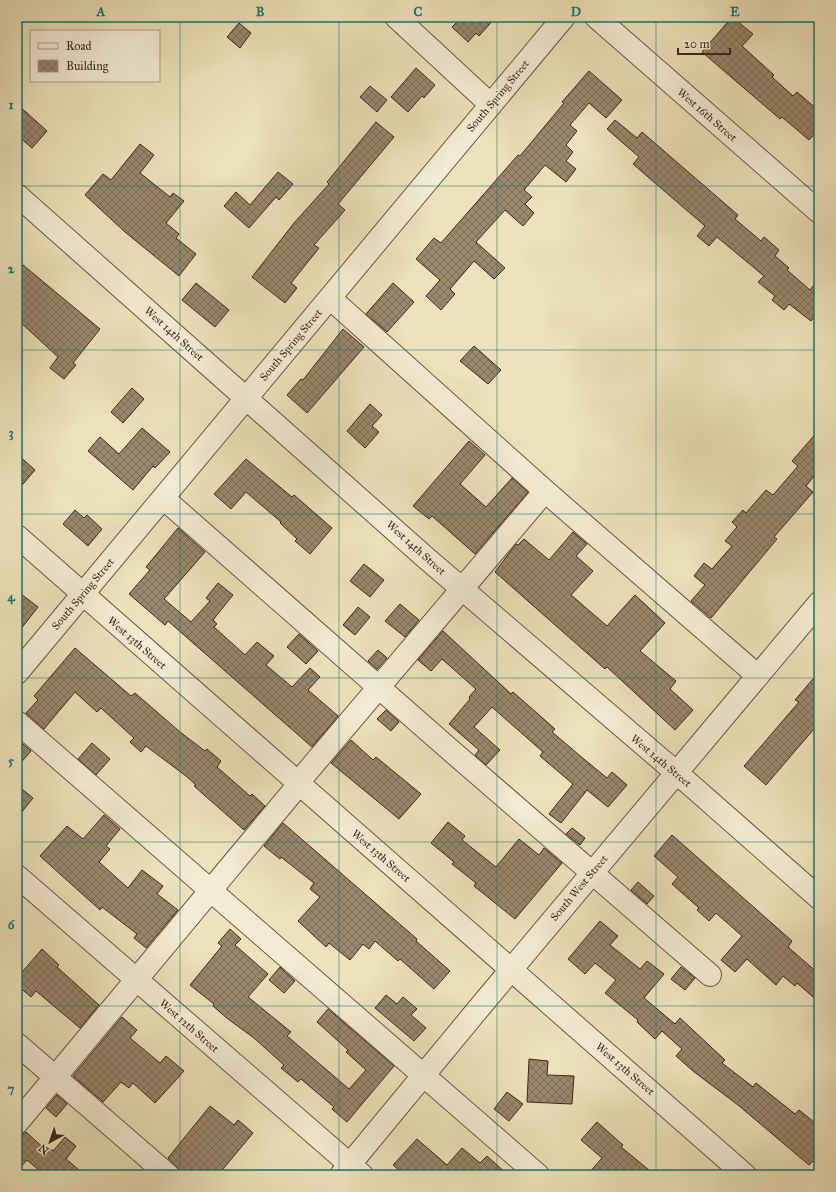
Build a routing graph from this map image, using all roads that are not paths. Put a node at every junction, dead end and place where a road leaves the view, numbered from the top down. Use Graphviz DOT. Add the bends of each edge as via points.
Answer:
graph roads {
  1 [pos="396,17"];
  2 [pos="564,17"];
  3 [pos="596,17"];
  4 [pos="491,104"];
  5 [pos="17,195"];
  6 [pos="819,212"];
  7 [pos="330,298"];
  8 [pos="246,399"];
  9 [pos="545,491"];
  10 [pos="163,498"];
  11 [pos="17,536"];
  12 [pos="462,588"];
  13 [pos="83,595"];
  14 [pos="819,603"];
  15 [pos="17,673"];
  16 [pos="758,676"];
  17 [pos="379,688"];
  18 [pos="17,722"];
  19 [pos="676,773"];
  20 [pos="298,784"];
  21 [pos="592,873"];
  22 [pos="17,876"];
  23 [pos="210,889"];
  24 [pos="819,898"];
  25 [pos="511,970"];
  26 [pos="710,975"];
  27 [pos="135,979"];
  28 [pos="17,1044"];
  29 [pos="424,1075"];
  30 [pos="54,1077"];
  31 [pos="17,1122"];
  32 [pos="351,1171"];
  33 [pos="168,1175"];
  34 [pos="538,1175"];
  35 [pos="745,1175"];
  1 -- 4 [label="street"];
  2 -- 4 [label="street, South Spring Street"];
  3 -- 6 [label="street, West 16th Street"];
  4 -- 7 [label="street, South Spring Street"];
  5 -- 8 [label="street, West 14th Street"];
  7 -- 8 [label="street, South Spring Street"];
  7 -- 9 [label="street"];
  8 -- 10 [label="street, South Spring Street"];
  8 -- 12 [label="street, West 14th Street"];
  9 -- 12 [label="street"];
  9 -- 16 [label="street"];
  10 -- 13 [label="street, South Spring Street"];
  10 -- 17 [label="street"];
  11 -- 13 [label="street, West 13th Street"];
  12 -- 17 [label="street"];
  12 -- 19 [label="street, West 14th Street"];
  13 -- 15 [label="street, South Spring Street"];
  13 -- 20 [label="street, West 13th Street"];
  14 -- 16 [label="street, South West Street"];
  16 -- 19 [label="street, South West Street"];
  17 -- 20 [label="street"];
  17 -- 21 [label="street"];
  18 -- 23 [label="street"];
  19 -- 21 [label="street, South West Street"];
  19 -- 24 [label="street, West 14th Street"];
  20 -- 23 [label="street"];
  20 -- 25 [label="street, West 13th Street"];
  21 -- 25 [label="street, South West Street"];
  21 -- 26 [label="street"];
  22 -- 27 [label="street, West 12th Street"];
  23 -- 27 [label="street"];
  23 -- 29 [label="street"];
  25 -- 29 [label="street, South West Street"];
  25 -- 35 [label="street, West 13th Street"];
  27 -- 30 [label="street"];
  27 -- 32 [label="street, West 12th Street"];
  28 -- 30 [label="street"];
  29 -- 32 [label="street, South West Street"];
  29 -- 34 [label="street"];
  30 -- 31 [label="street"];
  30 -- 33 [label="street"];
}
